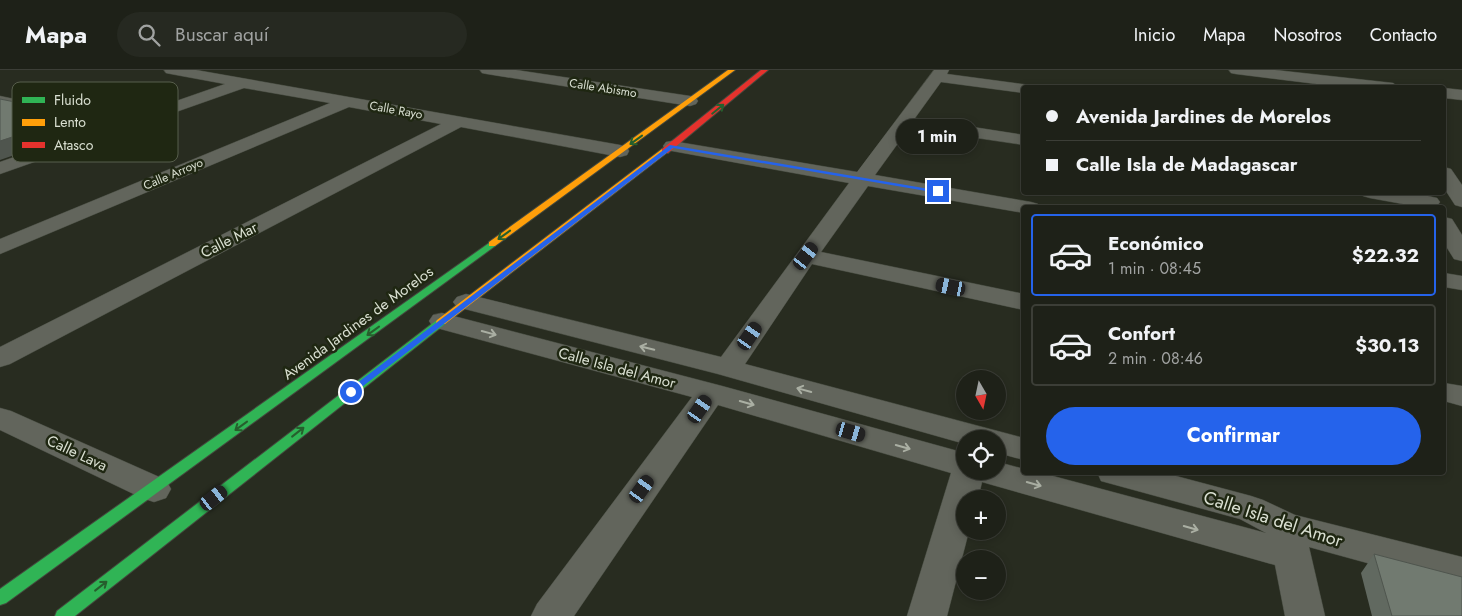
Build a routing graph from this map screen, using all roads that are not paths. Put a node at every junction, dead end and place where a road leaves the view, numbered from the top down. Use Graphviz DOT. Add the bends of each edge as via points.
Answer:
graph roads {
  1 [pos="171,70"];
  2 [pos="487,70"];
  3 [pos="732,70"];
  4 [pos="765,70"];
  5 [pos="1236,70"];
  6 [pos="1351,70"];
  7 [pos="1376,70"];
  8 [pos="270,73"];
  9 [pos="939,74"];
  10 [pos="243,83"];
  11 [pos="1352,85"];
  12 [pos="1359,85"];
  13 [pos="1386,85"];
  14 [pos="1021,88"];
  15 [pos="1446,93"];
  16 [pos="1462,95"];
  17 [pos="690,101"];
  18 [pos="347,102"];
  19 [pos="178,106"];
  20 [pos="663,121"];
  21 [pos="458,122"];
  22 [pos="905,122"];
  23 [pos="696,126"];
  24 [pos="1021,140"];
  25 [pos="672,146"];
  26 [pos="620,151"];
  27 [pos="17,162"];
  28 [pos="0,168"];
  29 [pos="1446,176"];
  30 [pos="864,178"];
  31 [pos="1390,195"];
  32 [pos="1429,201"];
  33 [pos="1462,201"];
  34 [pos="1021,206"];
  35 [pos="0,247"];
  36 [pos="806,256"];
  37 [pos="1446,280"];
  38 [pos="1462,283"];
  39 [pos="1021,301"];
  40 [pos="466,302"];
  41 [pos="442,320"];
  42 [pos="0,358"];
  43 [pos="719,381"];
  44 [pos="1446,392"];
  45 [pos="1462,396"];
  46 [pos="838,414"];
  47 [pos="0,418"];
  48 [pos="956,434"];
  49 [pos="1006,444"];
  50 [pos="1021,448"];
  51 [pos="956,461"];
  52 [pos="1006,475"];
  53 [pos="1124,475"];
  54 [pos="965,480"];
  55 [pos="154,489"];
  56 [pos="1289,541"];
  57 [pos="1462,573"];
  58 [pos="0,598"];
  59 [pos="63,616"];
  60 [pos="551,616"];
  61 [pos="927,616"];
  62 [pos="1305,616"];
  1 -- 10 [label="street, Calle Rayo"];
  2 -- 17 [label="street, Calle Abismo"];
  3 -- 17 [label="main road, Avenida Jardines de Morelos"];
  23 -- 4 [label="main road, one-way"];
  5 -- 11 [label="street"];
  6 -- 12 [label="street"];
  7 -- 13 [label="street"];
  8 -- 10 [label="street"];
  9 -- 14 [label="street"];
  9 -- 22 [label="street"];
  10 -- 18 [label="street, Calle Rayo"];
  10 -- 19 [label="street"];
  15 -- 16 [label="street"];
  17 -- 20 [label="main road, Avenida Jardines de Morelos"];
  18 -- 21 [label="street, Calle Rayo"];
  18 -- 35 [label="street, Calle Arroyo"];
  20 -- 23 [label="main road"];
  20 -- 26 [label="main road, Avenida Jardines de Morelos, one-way"];
  21 -- 26 [label="street, Calle Rayo"];
  21 -- 42 [label="street, Calle Mar"];
  22 -- 24 [label="street"];
  22 -- 30 [label="street"];
  23 -- 25 [label="main road"];
  25 -- 30 [label="street"];
  25 -- 40 [label="main road"];
  26 -- 55 [label="main road, Avenida Jardines de Morelos, one-way"];
  27 -- 28 [label="street"];
  29 -- 33 [label="street"];
  30 -- 34 [label="street"];
  30 -- 36 [label="street"];
  31 -- 32 [label="street"];
  36 -- 39 [label="street"];
  36 -- 43 [label="street"];
  37 -- 38 [label="street"];
  40 -- 41 [label="main road"];
  43 -- 40 [label="street, Calle Isla del Amor, one-way"];
  41 -- 43 [label="street, Calle Isla del Amor, one-way"];
  59 -- 41 [label="main road, one-way"];
  43 -- 46 [label="street, Calle Isla del Amor"];
  43 -- 60 [label="street"];
  44 -- 45 [label="street"];
  46 -- 48 [label="street, Calle Isla del Amor"];
  46 -- 51 [label="street, Calle Isla del Amor, one-way"];
  47 -- 55 [label="street, Calle Lava"];
  49 -- 50 [label="street"];
  52 -- 56 [label="street, Calle Isla del Amor, one-way"];
  53 -- 56 [label="street, Calle Isla del Amor" via="1251,509"];
  54 -- 61 [label="street"];
  55 -- 58 [label="main road, Avenida Jardines de Morelos"];
  56 -- 57 [label="street, Calle Isla del Amor"];
  56 -- 62 [label="street"];
}
